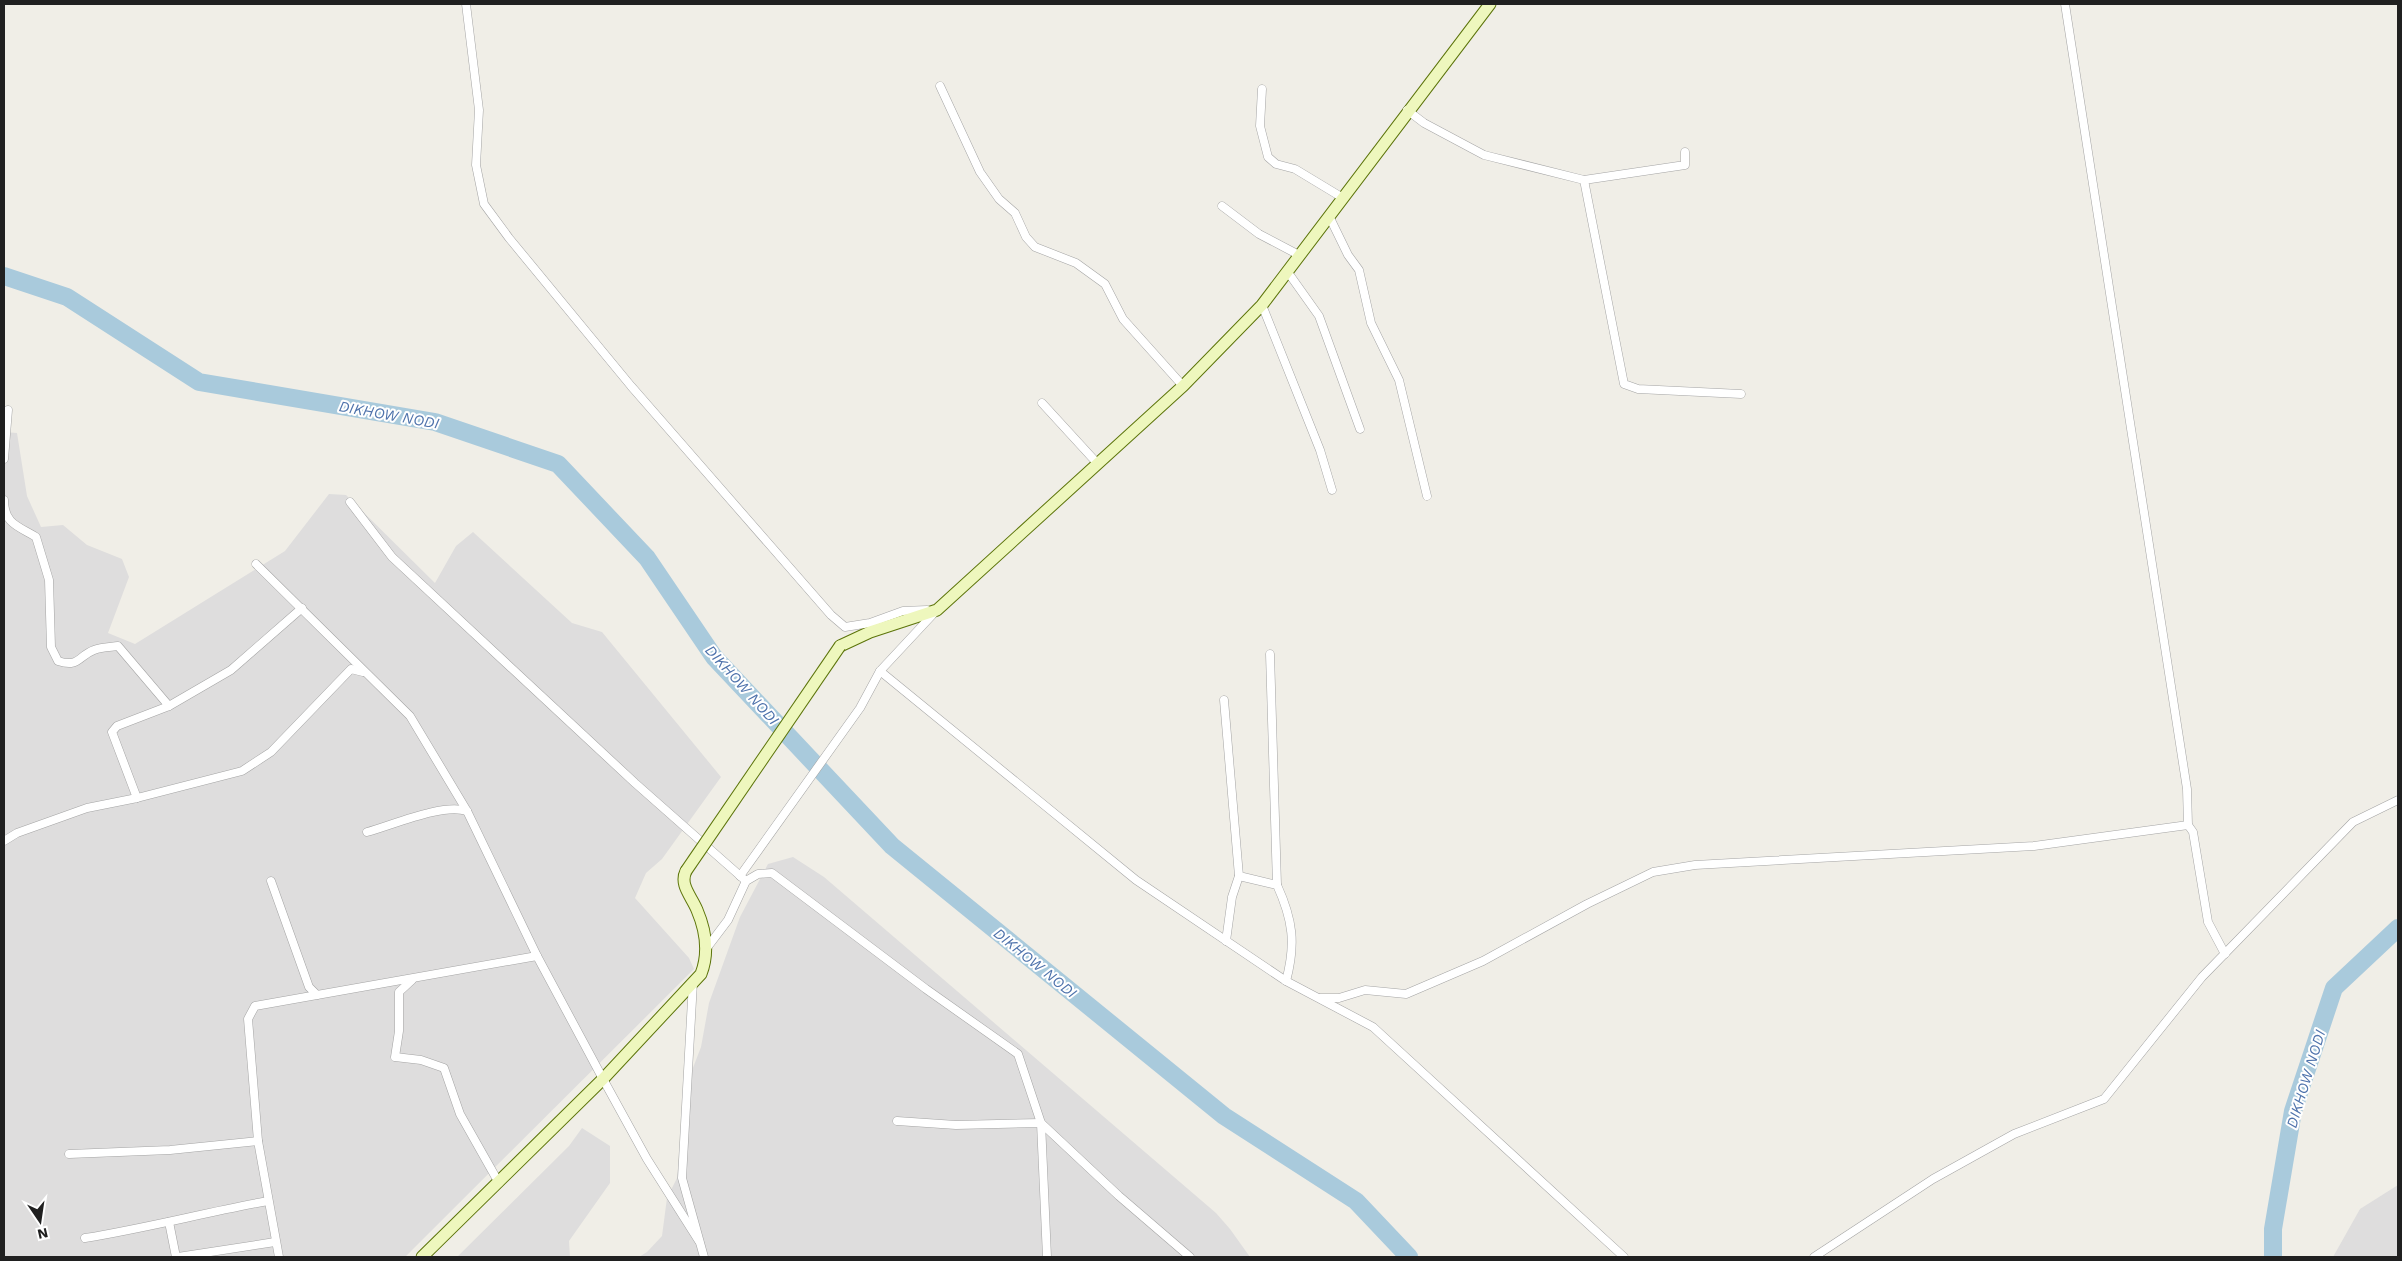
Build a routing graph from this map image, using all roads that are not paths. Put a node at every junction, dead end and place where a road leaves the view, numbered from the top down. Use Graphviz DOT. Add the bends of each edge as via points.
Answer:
graph roads {
  1 [pos="466,4"];
  2 [pos="1489,4"];
  3 [pos="2065,4"];
  4 [pos="940,86"];
  5 [pos="1262,89"];
  6 [pos="1407,110"];
  7 [pos="1685,152"];
  8 [pos="1584,180"];
  9 [pos="1342,198"];
  10 [pos="1222,206"];
  11 [pos="1329,216"];
  12 [pos="1299,255"];
  13 [pos="1287,271"];
  14 [pos="1262,304"];
  15 [pos="1183,386"];
  16 [pos="1741,394"];
  17 [pos="1042,403"];
  18 [pos="8,410"];
  19 [pos="1360,429"];
  20 [pos="4,459"];
  21 [pos="1097,463"];
  22 [pos="1332,490"];
  23 [pos="1427,496"];
  24 [pos="4,500"];
  25 [pos="350,502"];
  26 [pos="256,564"];
  27 [pos="302,608"];
  28 [pos="937,610"];
  29 [pos="1270,654"];
  30 [pos="880,671"];
  31 [pos="363,672"];
  32 [pos="1224,700"];
  33 [pos="169,706"];
  34 [pos="137,798"];
  35 [pos="2398,800"];
  36 [pos="467,812"];
  37 [pos="2188,825"];
  38 [pos="368,832"];
  39 [pos="4,841"];
  40 [pos="1239,876"];
  41 [pos="743,879"];
  42 [pos="271,881"];
  43 [pos="1277,885"];
  44 [pos="1226,941"];
  45 [pos="706,948"];
  46 [pos="2225,954"];
  47 [pos="537,956"];
  48 [pos="412,980"];
  49 [pos="1286,981"];
  50 [pos="693,982"];
  51 [pos="317,995"];
  52 [pos="1318,998"];
  53 [pos="603,1079"];
  54 [pos="896,1121"];
  55 [pos="1040,1123"];
  56 [pos="258,1141"];
  57 [pos="68,1154"];
  58 [pos="499,1183"];
  59 [pos="268,1201"];
  60 [pos="169,1222"];
  61 [pos="86,1238"];
  62 [pos="699,1241"];
  63 [pos="275,1242"];
  64 [pos="177,1257"];
  65 [pos="279,1257"];
  66 [pos="422,1257"];
  67 [pos="704,1257"];
  68 [pos="1047,1257"];
  69 [pos="1190,1257"];
  70 [pos="1624,1257"];
  71 [pos="1814,1257"];
  1 -- 28 [label="street" via="479,110 476,165 484,204 509,238 631,386 831,615 845,627 870,624 903,611"];
  2 -- 6 [label="main road"];
  3 -- 37 [label="street" via="2187,789"];
  4 -- 15 [label="street" via="980,172 999,199 1015,212 1026,238 1035,247 1076,263 1104,284 1123,318"];
  5 -- 9 [label="street" via="1260,126 1268,156 1276,164 1294,169"];
  6 -- 8 [label="street" via="1424,123 1484,155"];
  6 -- 9 [label="main road"];
  7 -- 8 [label="street" via="1685,166"];
  8 -- 16 [label="street" via="1624,384 1638,389"];
  9 -- 11 [label="main road"];
  10 -- 12 [label="street" via="1259,234"];
  11 -- 12 [label="main road"];
  11 -- 23 [label="street" via="1359,270 1372,323 1399,380"];
  12 -- 13 [label="main road"];
  13 -- 14 [label="main road"];
  13 -- 19 [label="street" via="1319,316"];
  14 -- 15 [label="main road"];
  14 -- 22 [label="street" via="1320,450"];
  15 -- 21 [label="main road"];
  17 -- 21 [label="street"];
  18 -- 20 [label="street"];
  21 -- 28 [label="main road"];
  24 -- 33 [label="street" via="4,514 36,537 49,580 52,647 58,661 78,662 94,650 118,646"];
  25 -- 41 [label="street" via="392,557"];
  26 -- 27 [label="street"];
  27 -- 31 [label="street"];
  27 -- 33 [label="street" via="232,670"];
  28 -- 30 [label="street"];
  28 -- 45 [label="main road, bridge" via="870,632 840,646 686,871 684,883 697,910"];
  29 -- 43 [label="street"];
  30 -- 41 [label="street" via="860,708 747,865"];
  30 -- 44 [label="street" via="1136,880"];
  31 -- 34 [label="street" via="350,669 271,752 242,771"];
  31 -- 36 [label="street" via="410,716"];
  32 -- 40 [label="street"];
  33 -- 34 [label="street" via="117,726 112,732"];
  34 -- 39 [label="street" via="87,808 17,833"];
  35 -- 46 [label="street" via="2353,822"];
  36 -- 38 [label="street" via="456,808 442,810"];
  36 -- 47 [label="street"];
  37 -- 46 [label="street" via="2192,832 2208,922"];
  37 -- 52 [label="street" via="2034,846 1695,865 1653,872 1587,904 1483,962 1406,994 1365,990 1339,998"];
  40 -- 43 [label="street"];
  40 -- 44 [label="street" via="1232,897"];
  41 -- 45 [label="street" via="728,920"];
  41 -- 55 [label="street" via="772,872 1018,1054"];
  42 -- 51 [label="street" via="309,987"];
  43 -- 49 [label="street" via="1289,912 1292,958"];
  44 -- 49 [label="street"];
  45 -- 50 [label="main road" via="706,962"];
  46 -- 71 [label="street" via="2202,977 2104,1099 2014,1134 1933,1179"];
  47 -- 48 [label="street"];
  47 -- 53 [label="street"];
  48 -- 51 [label="street"];
  48 -- 58 [label="street" via="399,992 395,1057 421,1060 444,1068 460,1114"];
  49 -- 52 [label="street"];
  50 -- 53 [label="main road"];
  50 -- 62 [label="street" via="682,1178"];
  51 -- 56 [label="street" via="255,1006 248,1019"];
  52 -- 70 [label="street" via="1373,1027"];
  53 -- 58 [label="main road"];
  53 -- 62 [label="street" via="647,1159"];
  54 -- 55 [label="street" via="956,1125"];
  55 -- 68 [label="street"];
  55 -- 69 [label="street"];
  56 -- 57 [label="street" via="170,1150"];
  56 -- 59 [label="street"];
  58 -- 66 [label="main road"];
  59 -- 60 [label="street"];
  59 -- 63 [label="street"];
  60 -- 61 [label="street"];
  60 -- 64 [label="street"];
  62 -- 67 [label="street"];
  63 -- 64 [label="street"];
  63 -- 65 [label="street"];
}
